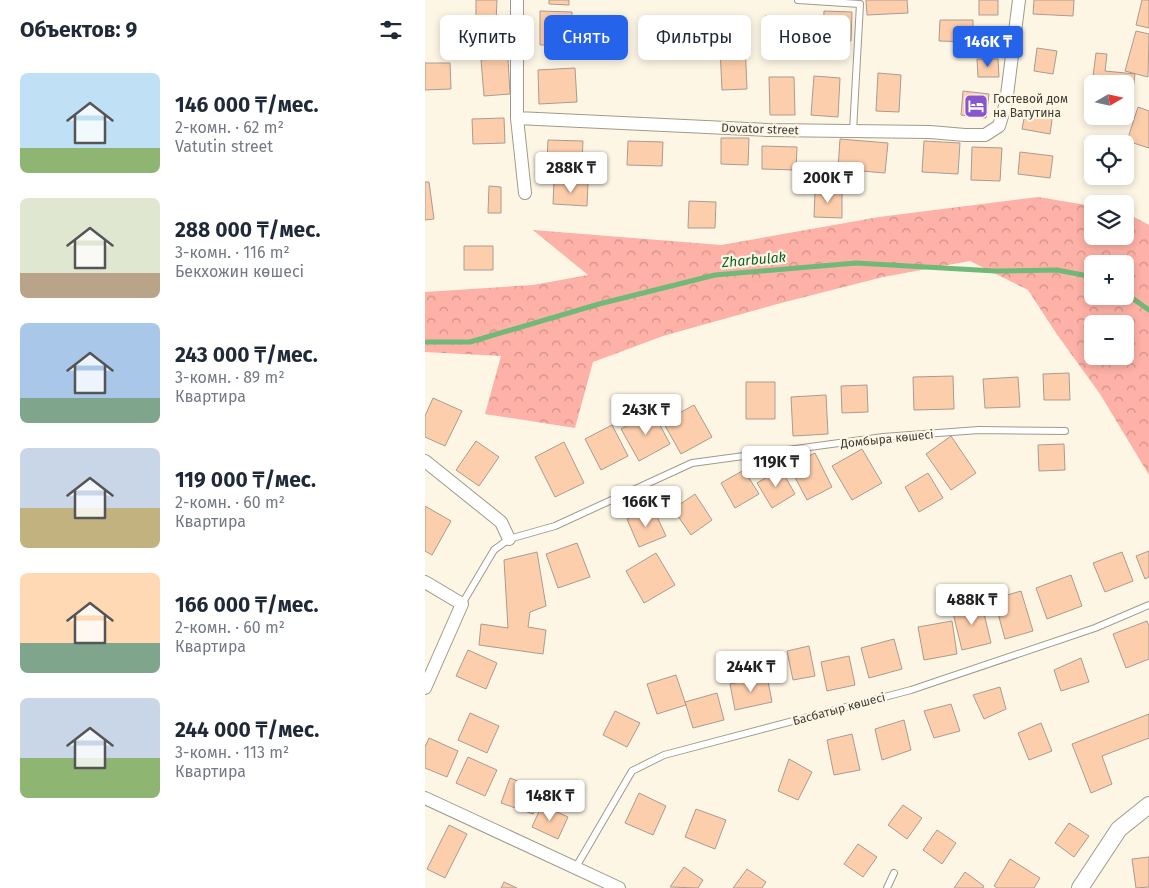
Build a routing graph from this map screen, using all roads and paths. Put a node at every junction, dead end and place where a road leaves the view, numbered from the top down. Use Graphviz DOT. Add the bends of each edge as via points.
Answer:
graph roads {
  1 [pos="517,0"];
  2 [pos="798,0"];
  3 [pos="1019,0"];
  4 [pos="517,118"];
  5 [pos="853,131"];
  6 [pos="525,193"];
  7 [pos="1065,431"];
  8 [pos="425,461"];
  9 [pos="509,539"];
  10 [pos="425,582"];
  11 [pos="462,604"];
  12 [pos="1149,605"];
  13 [pos="425,688"];
  14 [pos="425,798"];
  15 [pos="1149,805"];
  16 [pos="576,867"];
  17 [pos="894,873"];
  18 [pos="619,888"];
  19 [pos="887,888"];
  20 [pos="1080,888"];
  1 -- 4 [label="street"];
  2 -- 5 [label="lane" via="860,4"];
  3 -- 5 [label="street, Dovator street" via="1006,103 999,126 985,135"];
  4 -- 5 [label="street, Dovator street"];
  4 -- 6 [label="street"];
  7 -- 9 [label="lane, Домбыра көшесі" via="979,430 883,437 692,464 555,526"];
  8 -- 9 [label="street" via="501,522"];
  9 -- 11 [label="lane, Домбыра көшесі" via="493,550"];
  10 -- 11 [label="street"];
  11 -- 13 [label="street, Домбыра көшесі"];
  12 -- 16 [label="lane, Басбатыр көшесі" via="1095,628 911,690 663,755 632,770"];
  14 -- 16 [label="street"];
  15 -- 20 [label="street" via="1119,829"];
  16 -- 18 [label="street"];
  17 -- 19 [label="lane"];
}
